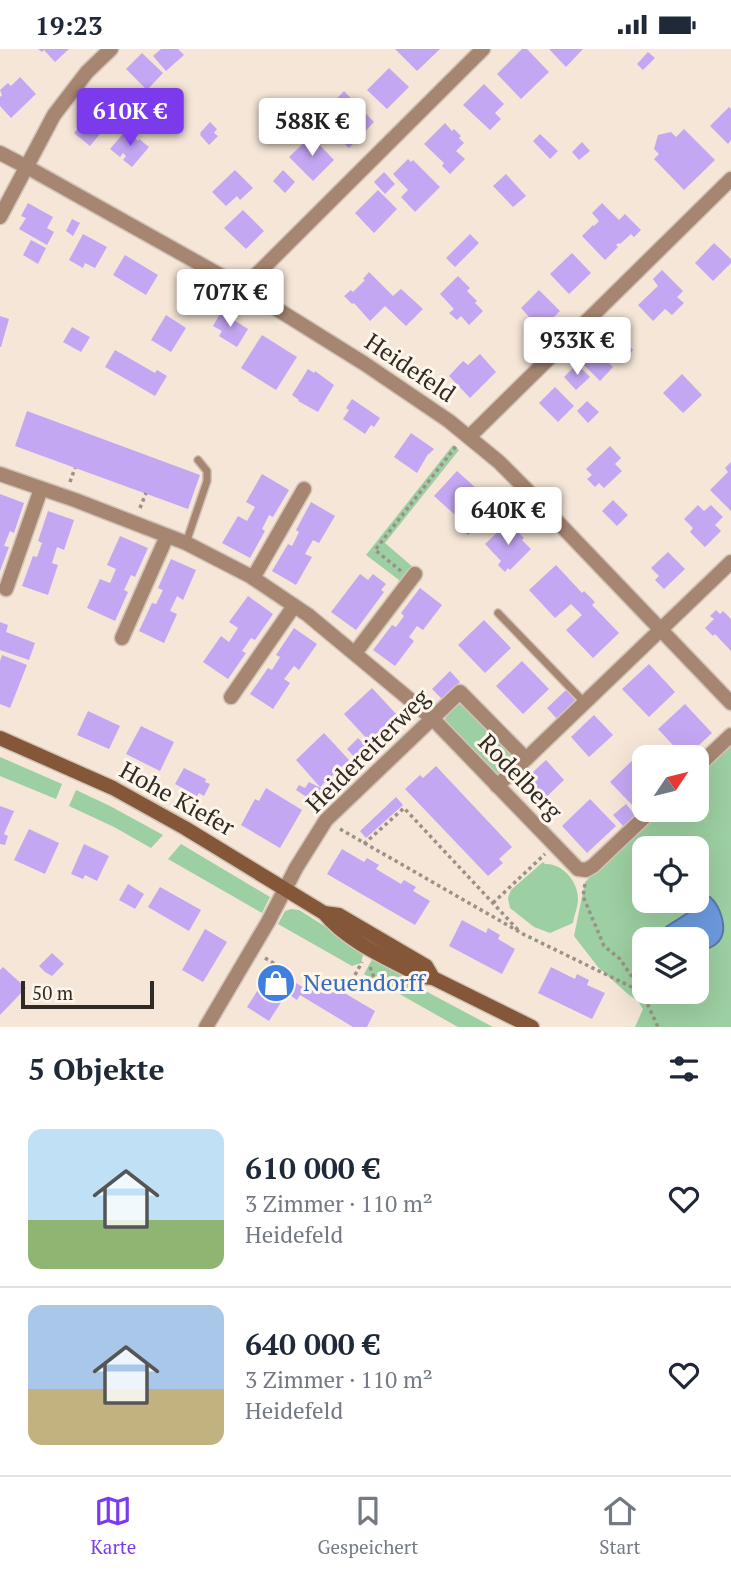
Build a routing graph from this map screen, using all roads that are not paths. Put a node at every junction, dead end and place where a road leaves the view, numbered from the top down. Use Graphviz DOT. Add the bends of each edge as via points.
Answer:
graph roads {
  1 [pos="111,49"];
  2 [pos="483,49"];
  3 [pos="0,153"];
  4 [pos="27,167"];
  5 [pos="731,179"];
  6 [pos="0,217"];
  7 [pos="243,288"];
  8 [pos="464,440"];
  9 [pos="198,460"];
  10 [pos="0,474"];
  11 [pos="41,489"];
  12 [pos="304,489"];
  13 [pos="167,536"];
  14 [pos="186,543"];
  15 [pos="731,562"];
  16 [pos="413,577"];
  17 [pos="253,578"];
  18 [pos="6,589"];
  19 [pos="294,606"];
  20 [pos="498,613"];
  21 [pos="661,629"];
  22 [pos="122,638"];
  23 [pos="355,653"];
  24 [pos="232,697"];
  25 [pos="584,702"];
  26 [pos="731,703"];
  27 [pos="432,718"];
  28 [pos="731,735"];
  29 [pos="0,739"];
  30 [pos="709,756"];
  31 [pos="526,759"];
  32 [pos="497,786"];
  33 [pos="638,823"];
  34 [pos="286,890"];
  35 [pos="206,1027"];
  36 [pos="532,1027"];
  1 -- 4 [label="street" via="54,115"];
  2 -- 7 [label="street"];
  3 -- 4 [label="street, Heidefeld"];
  4 -- 6 [label="street"];
  4 -- 7 [label="street, Heidefeld"];
  5 -- 8 [label="street"];
  7 -- 8 [label="street, Heidefeld" via="449,421"];
  8 -- 21 [label="street, Heidefeld" via="499,462"];
  9 -- 14 [label="lane" via="207,471 207,481"];
  10 -- 11 [label="street, Rodelberg"];
  11 -- 13 [label="street, Rodelberg"];
  11 -- 18 [label="street"];
  12 -- 17 [label="street"];
  13 -- 14 [label="street, Rodelberg"];
  13 -- 22 [label="street"];
  14 -- 17 [label="street, Rodelberg"];
  15 -- 21 [label="street"];
  16 -- 23 [label="street"];
  17 -- 19 [label="street, Rodelberg"];
  19 -- 23 [label="street, Rodelberg"];
  19 -- 24 [label="street"];
  20 -- 25 [label="lane"];
  21 -- 25 [label="street"];
  21 -- 26 [label="street, Heidefeld"];
  23 -- 27 [label="street, Rodelberg"];
  25 -- 31 [label="street"];
  27 -- 31 [label="street, Heidereiterweg" via="460,692"];
  27 -- 32 [label="street, Rodelberg"];
  27 -- 34 [label="street, Heidereiterweg" via="326,820"];
  28 -- 30 [label="street"];
  29 -- 34 [label="street, Hohe Kiefer" via="113,788"];
  31 -- 32 [label="street"];
  32 -- 33 [label="street, Rodelberg" via="578,869 593,866"];
  34 -- 35 [label="street, Heidereiterweg"];
  34 -- 36 [label="street, Hohe Kiefer" via="370,949"];
}
